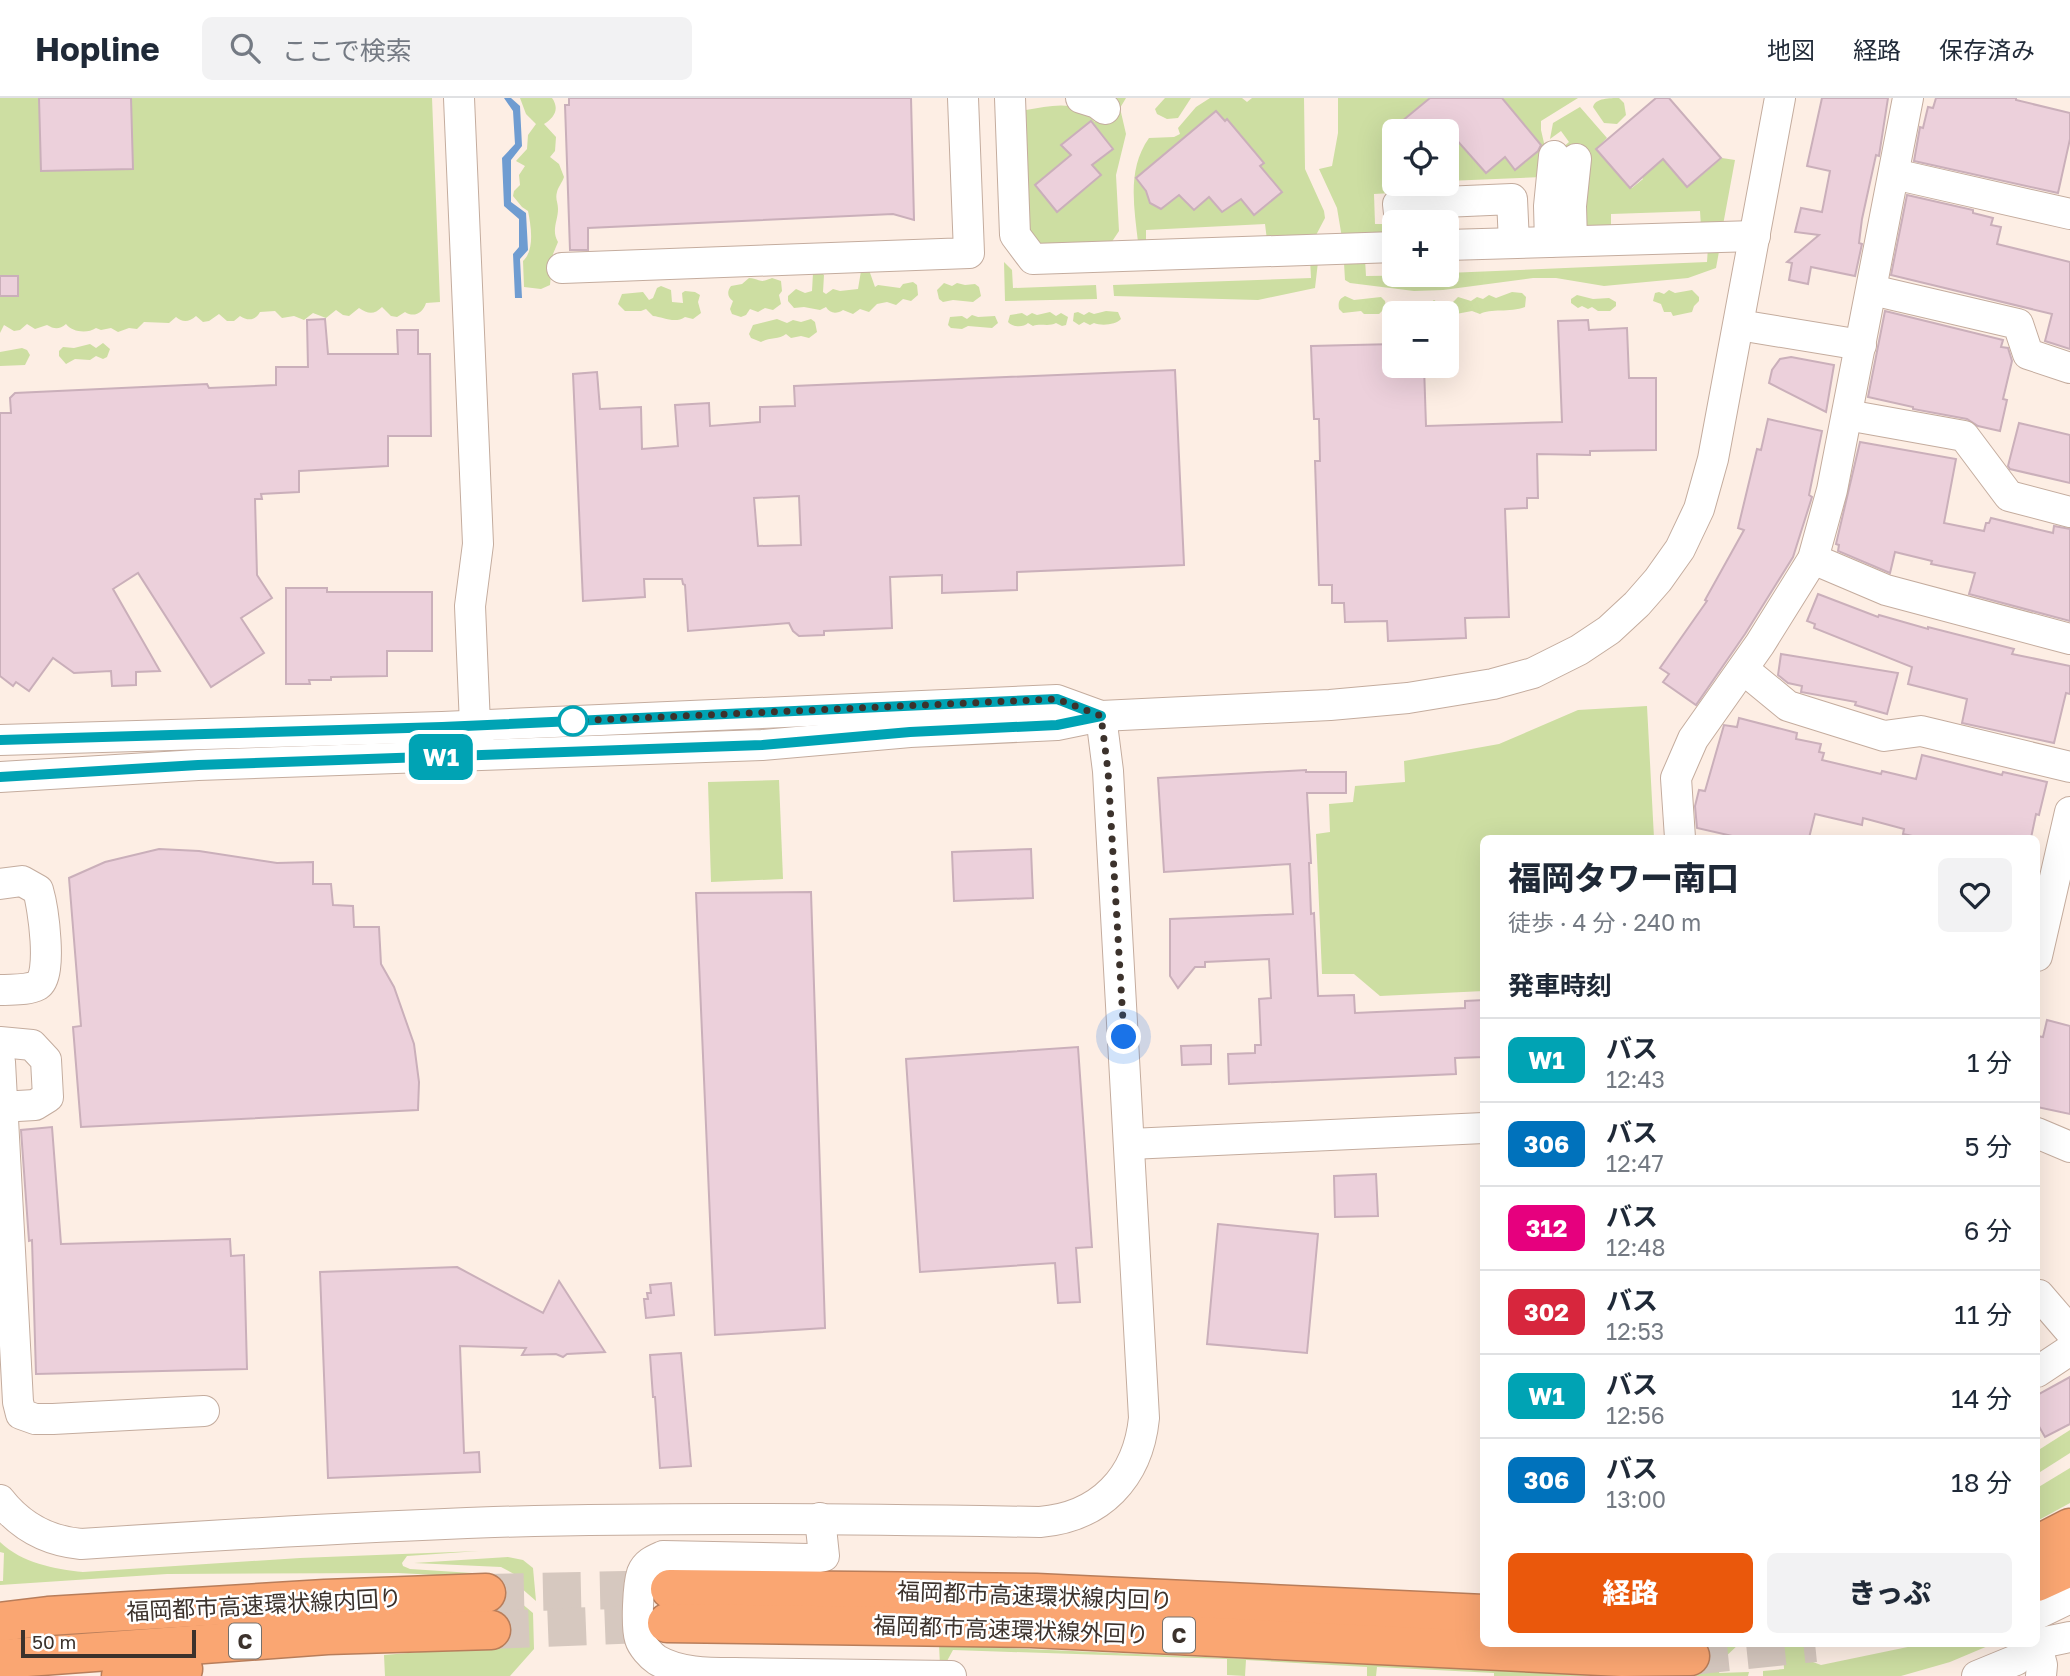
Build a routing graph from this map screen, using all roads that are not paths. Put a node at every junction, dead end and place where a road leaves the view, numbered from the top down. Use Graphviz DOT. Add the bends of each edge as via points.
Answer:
graph roads {
  1 [pos="459,98"];
  2 [pos="963,98"];
  3 [pos="1010,98"];
  4 [pos="1020,98"];
  5 [pos="1780,98"];
  6 [pos="1908,98"];
  7 [pos="1565,157"];
  8 [pos="1894,174"];
  9 [pos="1399,210"];
  10 [pos="2070,214"];
  11 [pos="1755,236"];
  12 [pos="1561,242"];
  13 [pos="1514,243"];
  14 [pos="1459,245"];
  15 [pos="1382,247"];
  16 [pos="562,268"];
  17 [pos="1872,290"];
  18 [pos="1739,325"];
  19 [pos="1861,345"];
  20 [pos="2070,368"];
  21 [pos="1847,415"];
  22 [pos="2070,512"];
  23 [pos="1813,559"];
  24 [pos="2070,639"];
  25 [pos="1743,669"];
  26 [pos="1101,716"];
  27 [pos="475,725"];
  28 [pos="0,740"];
  29 [pos="481,756"];
  30 [pos="2070,767"];
  31 [pos="0,777"];
  32 [pos="2070,812"];
  33 [pos="1679,835"];
  34 [pos="2045,883"];
  35 [pos="0,884"];
  36 [pos="2040,929"];
  37 [pos="0,990"];
  38 [pos="0,1042"];
  39 [pos="0,1062"];
  40 [pos="1,1106"];
  41 [pos="1480,1128"];
  42 [pos="2040,1134"];
  43 [pos="1130,1144"];
  44 [pos="2070,1147"];
  45 [pos="2040,1296"];
  46 [pos="2070,1331"];
  47 [pos="2070,1350"];
  48 [pos="2040,1371"];
  49 [pos="204,1411"];
  50 [pos="0,1500"];
  51 [pos="820,1518"];
  52 [pos="2070,1528"];
  53 [pos="2040,1543"];
  54 [pos="2070,1567"];
  55 [pos="2040,1581"];
  56 [pos="0,1597"];
  57 [pos="2070,1598"];
  58 [pos="669,1606"];
  59 [pos="488,1611"];
  60 [pos="2040,1613"];
  61 [pos="1480,1614"];
  62 [pos="0,1622"];
  63 [pos="2070,1637"];
  64 [pos="1690,1656"];
  65 [pos="2032,1656"];
  66 [pos="0,1658"];
  67 [pos="733,1674"];
  68 [pos="121,1676"];
  69 [pos="951,1676"];
  70 [pos="1977,1676"];
  1 -- 27 [label="street" via="478,544 470,606"];
  2 -- 16 [label="street" via="969,253"];
  3 -- 4 [label="street"];
  3 -- 15 [label="street" via="1015,235 1033,258"];
  5 -- 11 [label="street"];
  6 -- 8 [label="street"];
  7 -- 12 [label="street" via="1571,206"];
  8 -- 10 [label="street"];
  8 -- 17 [label="street"];
  9 -- 13 [label="street" via="1398,204 1513,199"];
  11 -- 12 [label="street"];
  11 -- 18 [label="street"];
  12 -- 13 [label="street"];
  13 -- 14 [label="street"];
  17 -- 19 [label="street"];
  17 -- 20 [label="street" via="2018,324 2028,355"];
  18 -- 19 [label="street"];
  18 -- 26 [label="street" via="1713,458 1699,509 1680,549 1637,604 1579,650 1532,673 1493,684 1408,698"];
  19 -- 21 [label="street"];
  21 -- 22 [label="street" via="1964,436 2009,496"];
  21 -- 23 [label="street"];
  23 -- 24 [label="street" via="1885,590"];
  23 -- 25 [label="street"];
  25 -- 30 [label="street" via="1788,706 1884,736 1921,731"];
  25 -- 33 [label="street" via="1693,739 1676,778"];
  26 -- 27 [label="street" via="1057,699"];
  26 -- 29 [label="street" via="1057,725 762,745"];
  26 -- 43 [label="street"];
  27 -- 28 [label="street"];
  27 -- 29 [label="street"];
  29 -- 31 [label="street"];
  32 -- 34 [label="street"];
  34 -- 36 [label="street"];
  35 -- 37 [label="street" via="22,881 38,890 46,974 40,984 29,989"];
  38 -- 40 [label="street" via="33,1045 46,1059 48,1084 48,1097 35,1105"];
  39 -- 40 [label="street"];
  40 -- 49 [label="street" via="21,1414 53,1419"];
  41 -- 43 [label="street"];
  42 -- 44 [label="street"];
  43 -- 51 [label="street" via="1144,1418 1135,1457 1119,1482 1093,1507 1053,1521"];
  45 -- 46 [label="street"];
  47 -- 48 [label="street"];
  50 -- 51 [label="street" via="40,1534 81,1544 484,1523"];
  51 -- 67 [label="street" via="824,1556 663,1556 650,1562 642,1573 640,1640 648,1652 680,1669"];
  52 -- 53 [label="highway"];
  54 -- 55 [label="highway"];
  56 -- 59 [label="highway" via="323,1580"];
  57 -- 60 [label="street"];
  58 -- 61 [label="highway, 福岡都市高速環状線内回り / C" via="1036,1593"];
  58 -- 64 [label="highway, 福岡都市高速環状線外回り / C" via="1622,1657"];
  59 -- 62 [label="highway, 福岡都市高速環状線内回り / C" via="324,1599"];
  59 -- 66 [label="highway, C" via="327,1635"];
  59 -- 68 [label="highway" via="328,1653"];
  63 -- 65 [label="street"];
  65 -- 70 [label="street"];
  67 -- 69 [label="street"];
}
